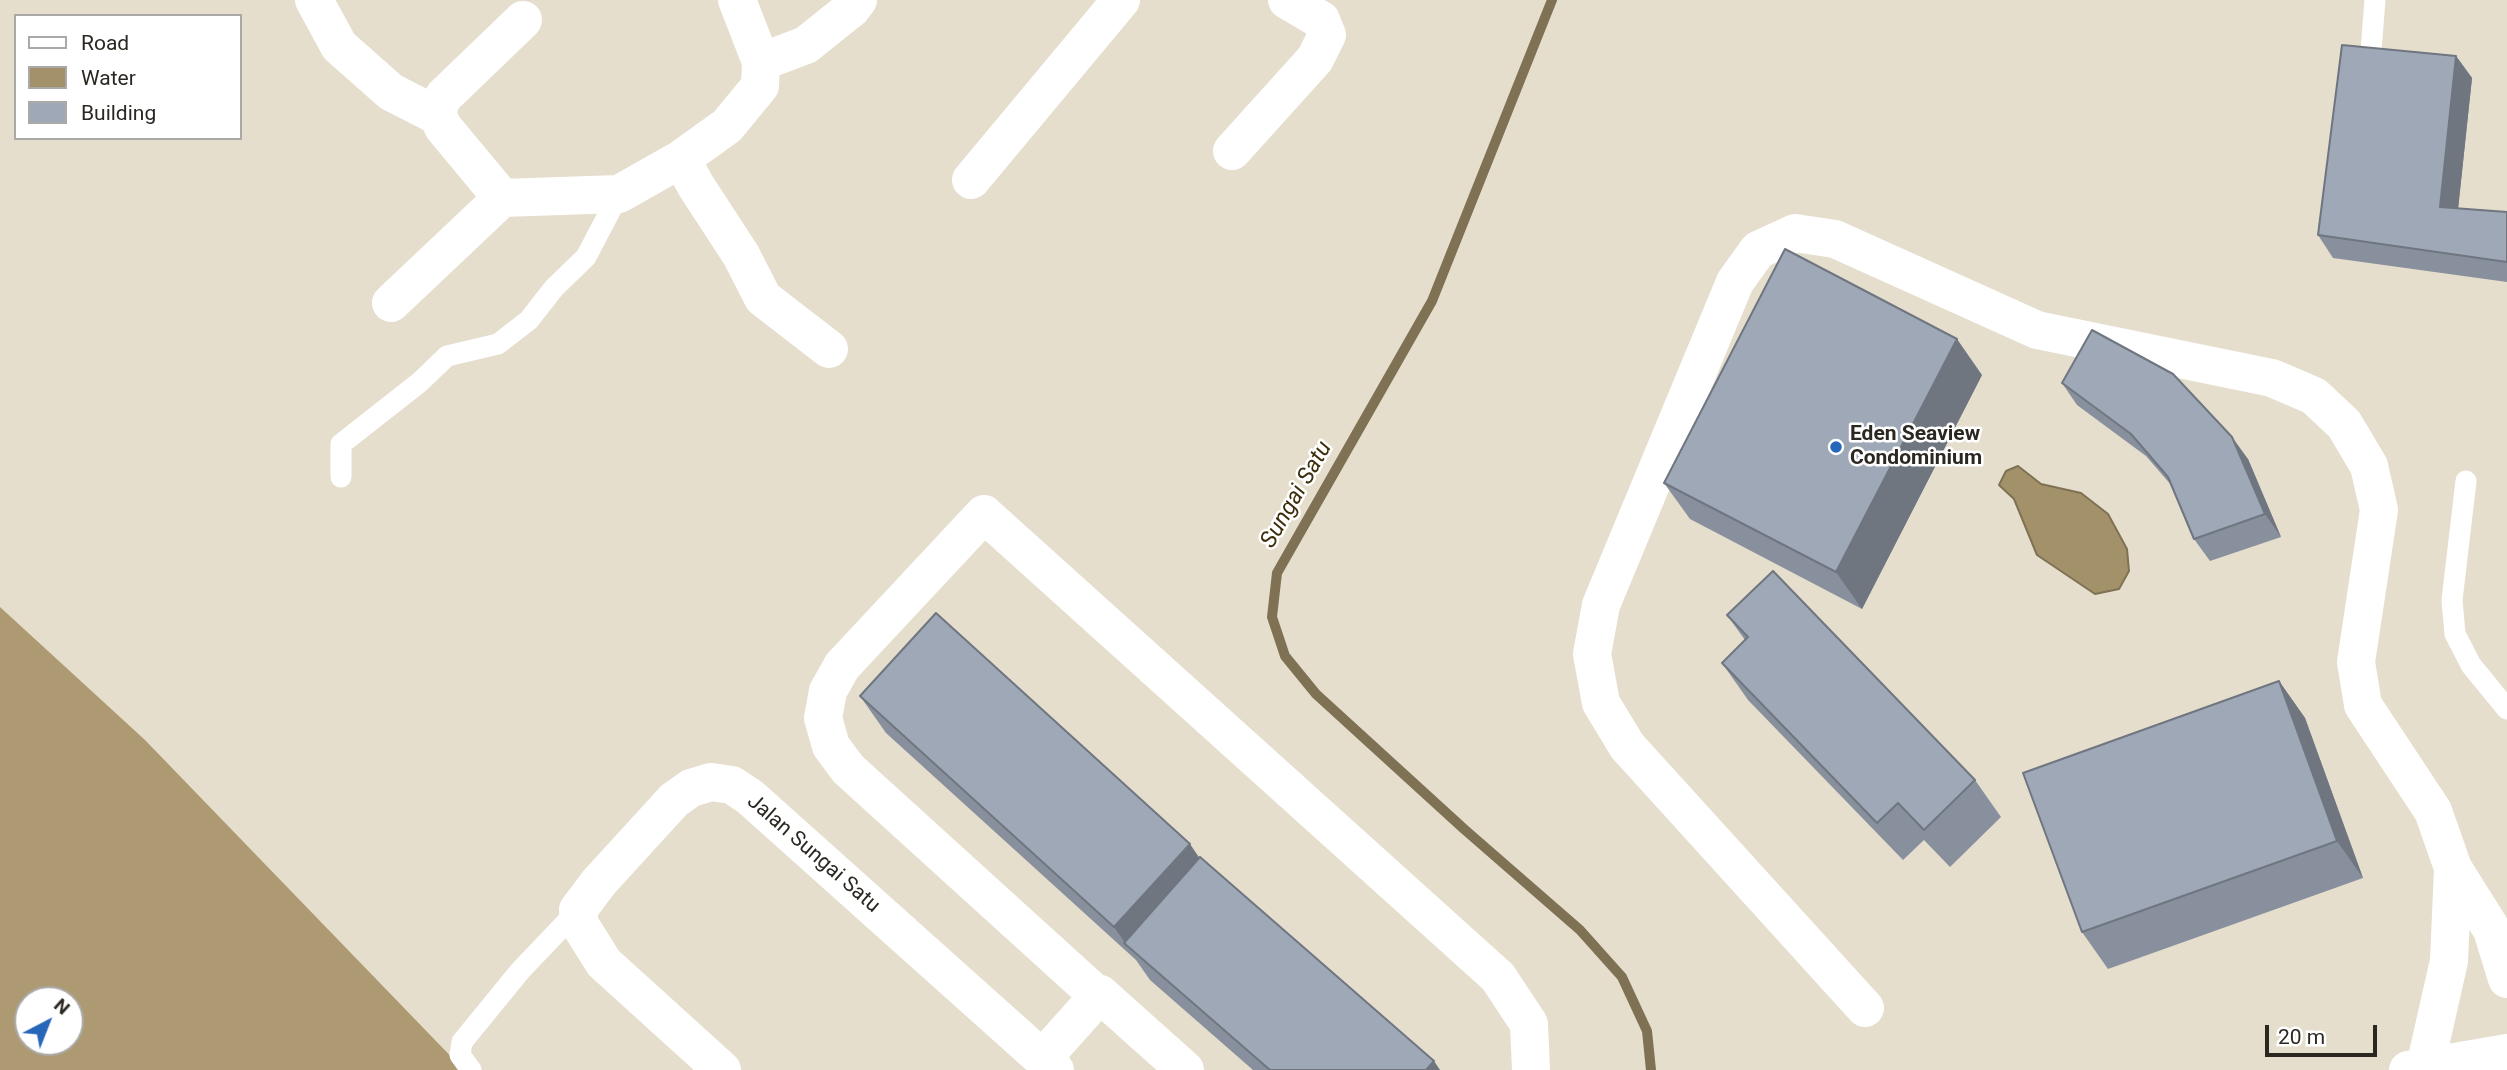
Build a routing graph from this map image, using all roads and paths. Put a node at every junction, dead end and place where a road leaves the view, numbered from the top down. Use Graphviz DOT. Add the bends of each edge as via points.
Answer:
graph roads {
  1 [pos="314,0"];
  2 [pos="737,0"];
  3 [pos="858,0"];
  4 [pos="1121,0"];
  5 [pos="1287,0"];
  6 [pos="2375,0"];
  7 [pos="523,20"];
  8 [pos="761,62"];
  9 [pos="2371,63"];
  10 [pos="438,116"];
  11 [pos="1232,151"];
  12 [pos="681,159"];
  13 [pos="971,180"];
  14 [pos="619,194"];
  15 [pos="502,198"];
  16 [pos="391,303"];
  17 [pos="830,349"];
  18 [pos="341,477"];
  19 [pos="2466,481"];
  20 [pos="2507,709"];
  21 [pos="2453,868"];
  22 [pos="578,910"];
  23 [pos="2507,979"];
  24 [pos="1100,994"];
  25 [pos="1865,1008"];
  26 [pos="2507,1053"];
  27 [pos="1049,1064"];
  28 [pos="2416,1068"];
  29 [pos="471,1070"];
  30 [pos="722,1070"];
  31 [pos="1185,1070"];
  32 [pos="1531,1070"];
  1 -- 10 [label="street" via="339,46 391,92"];
  2 -- 8 [label="street"];
  3 -- 8 [label="street" via="806,45"];
  4 -- 13 [label="street"];
  5 -- 11 [label="street" via="1321,20 1327,34 1315,59"];
  6 -- 9 [label="lane"];
  7 -- 10 [label="street" via="444,96"];
  8 -- 12 [label="street" via="760,86 727,126"];
  10 -- 15 [label="street"];
  12 -- 14 [label="street"];
  12 -- 17 [label="street" via="763,298"];
  14 -- 15 [label="street"];
  14 -- 18 [label="lane" via="586,257 529,320 498,344 447,356 341,444"];
  15 -- 16 [label="street"];
  19 -- 20 [label="lane" via="2452,600 2455,634 2471,665"];
  21 -- 23 [label="street" via="2492,930"];
  21 -- 25 [label="street" via="2433,811 2363,705 2356,662 2379,510 2369,466 2344,424 2314,396 2272,378 2037,330 1835,239 1795,233 1758,250 1735,282 1601,605 1592,654 1601,703 1627,746"];
  21 -- 28 [label="street" via="2449,961"];
  22 -- 27 [label="street, Jalan Sungai Satu" via="674,800 711,782 732,785"];
  22 -- 29 [label="lane" via="462,1042 460,1055"];
  22 -- 30 [label="street" via="580,925 604,963"];
  24 -- 27 [label="street"];
  24 -- 31 [label="street"];
  24 -- 32 [label="street" via="848,769 831,746 823,718 828,691 842,666 984,514 1498,977 1529,1024"];
  26 -- 28 [label="street"];
}
